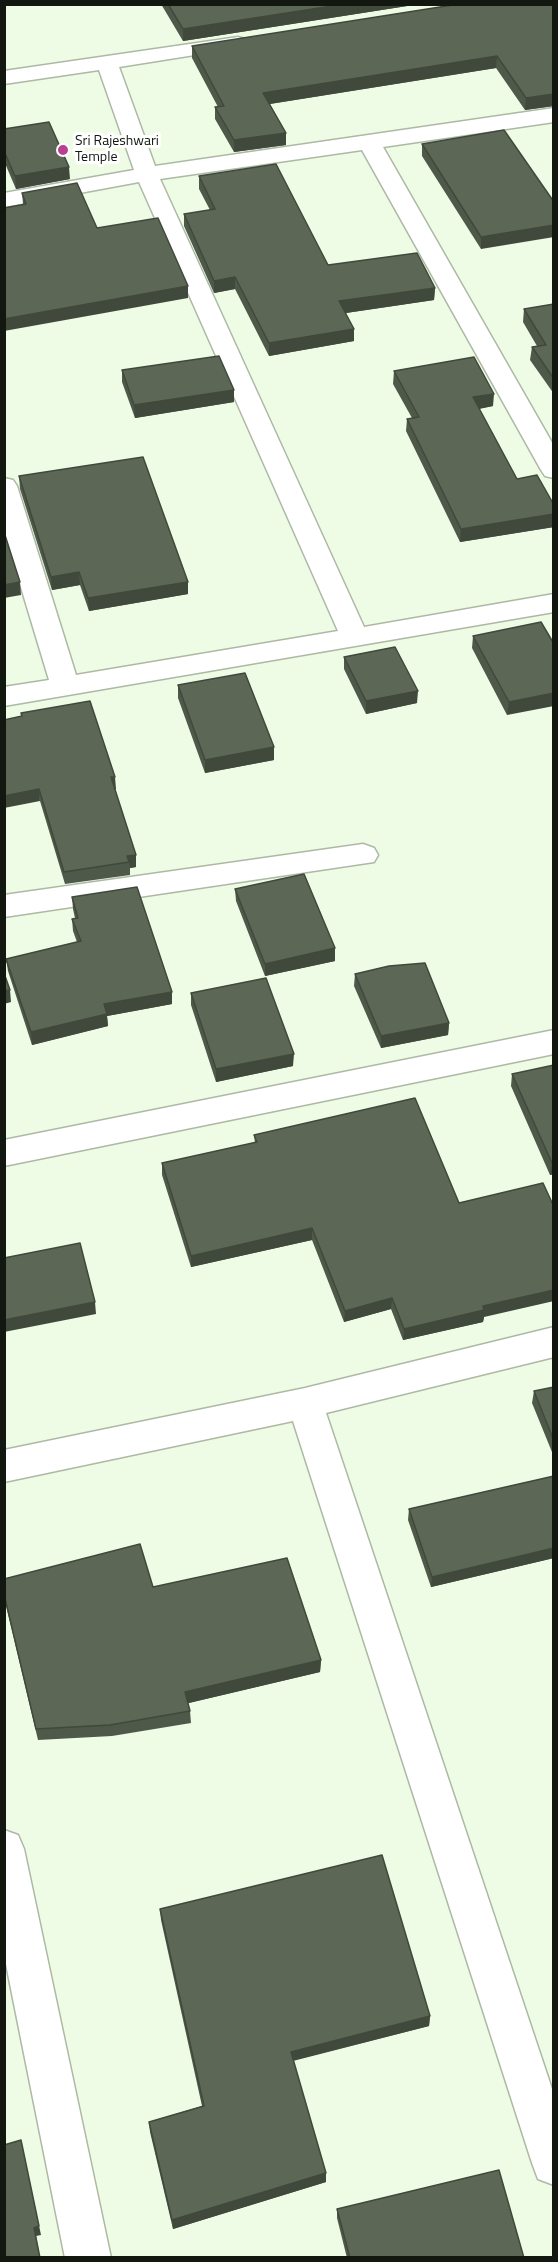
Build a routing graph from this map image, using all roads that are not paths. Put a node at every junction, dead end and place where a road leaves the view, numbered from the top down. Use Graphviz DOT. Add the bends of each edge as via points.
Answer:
graph roads {
  1 [pos="259,40"];
  2 [pos="107,64"];
  3 [pos="4,78"];
  4 [pos="554,116"];
  5 [pos="369,142"];
  6 [pos="147,174"];
  7 [pos="4,200"];
  8 [pos="554,470"];
  9 [pos="7,503"];
  10 [pos="554,603"];
  11 [pos="355,638"];
  12 [pos="65,687"];
  13 [pos="4,698"];
  14 [pos="363,855"];
  15 [pos="4,906"];
  16 [pos="554,1042"];
  17 [pos="4,1153"];
  18 [pos="554,1342"];
  19 [pos="305,1403"];
  20 [pos="4,1466"];
  21 [pos="4,1850"];
  22 [pos="554,2163"];
  23 [pos="88,2258"];
  1 -- 2 [label="street"];
  2 -- 3 [label="street"];
  2 -- 6 [label="street"];
  4 -- 5 [label="street"];
  5 -- 6 [label="street"];
  5 -- 8 [label="street"];
  6 -- 7 [label="street"];
  6 -- 11 [label="street"];
  9 -- 12 [label="street"];
  10 -- 11 [label="street"];
  11 -- 12 [label="street"];
  12 -- 13 [label="street"];
  14 -- 15 [label="street"];
  16 -- 17 [label="street"];
  18 -- 19 [label="street"];
  19 -- 20 [label="street"];
  19 -- 22 [label="street"];
  21 -- 23 [label="street"];
}
